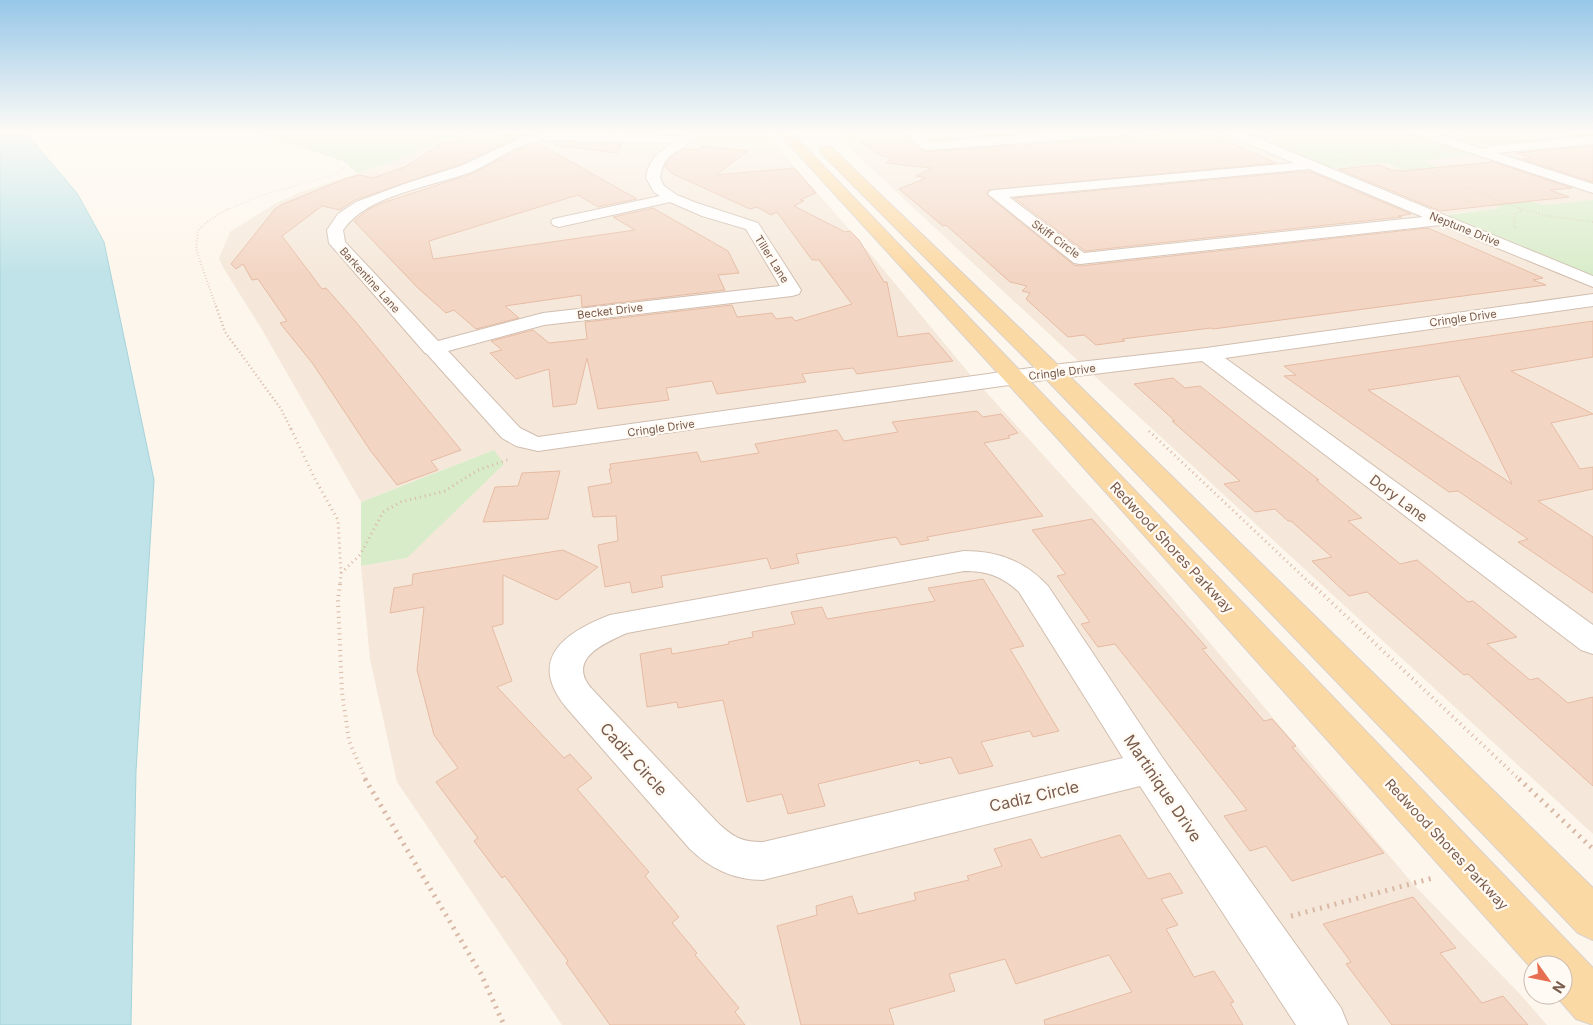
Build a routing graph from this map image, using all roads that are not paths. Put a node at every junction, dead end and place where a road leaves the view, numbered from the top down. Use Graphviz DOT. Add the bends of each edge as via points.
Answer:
graph roads {
  1 [pos="438,179"];
  2 [pos="654,179"];
  3 [pos="828,179"];
  4 [pos="855,179"];
  5 [pos="1160,179"];
  6 [pos="1344,179"];
  7 [pos="1562,179"];
  8 [pos="1593,189"];
  9 [pos="670,198"];
  10 [pos="1441,220"];
  11 [pos="559,222"];
  12 [pos="1592,288"];
  13 [pos="792,290"];
  14 [pos="432,349"];
  15 [pos="1206,354"];
  16 [pos="1052,372"];
  17 [pos="1014,378"];
  18 [pos="531,443"];
  19 [pos="993,562"];
  20 [pos="1593,642"];
  21 [pos="1149,768"];
  22 [pos="1593,918"];
  23 [pos="1550,955"];
  24 [pos="1573,981"];
  25 [pos="1593,1002"];
  26 [pos="1324,1025"];
  1 -- 14 [label="street, Barkentine Lane" via="356,208 340,220 333,232 337,244"];
  2 -- 9 [label="street"];
  3 -- 17 [label="main road, Redwood Shores Parkway"];
  4 -- 16 [label="main road"];
  5 -- 10 [label="street, Skiff Circle" via="995,194 1080,259"];
  6 -- 10 [label="street, Neptune Drive"];
  7 -- 8 [label="street"];
  9 -- 11 [label="street"];
  9 -- 13 [label="street, Tiller Lane" via="752,226"];
  10 -- 12 [label="street, Neptune Drive"];
  12 -- 15 [label="street, Cringle Drive"];
  13 -- 14 [label="street, Becket Drive" via="542,319"];
  14 -- 18 [label="street, Barkentine Lane" via="511,433"];
  15 -- 16 [label="street, Cringle Drive"];
  15 -- 20 [label="street, Dory Lane"];
  16 -- 17 [label="street, Cringle Drive"];
  16 -- 22 [label="main road"];
  17 -- 18 [label="street, Cringle Drive" via="562,442"];
  17 -- 23 [label="main road, Redwood Shores Parkway"];
  19 -- 21 [label="street, Martinique Drive" via="1009,569 1030,585"];
  19 -- 21 [label="street, Cadiz Circle" via="964,561 621,623 587,638 569,659 565,670 569,686 716,848 746,861 763,860"];
  21 -- 26 [label="street, Martinique Drive"];
  24 -- 25 [label="main road"];
}
